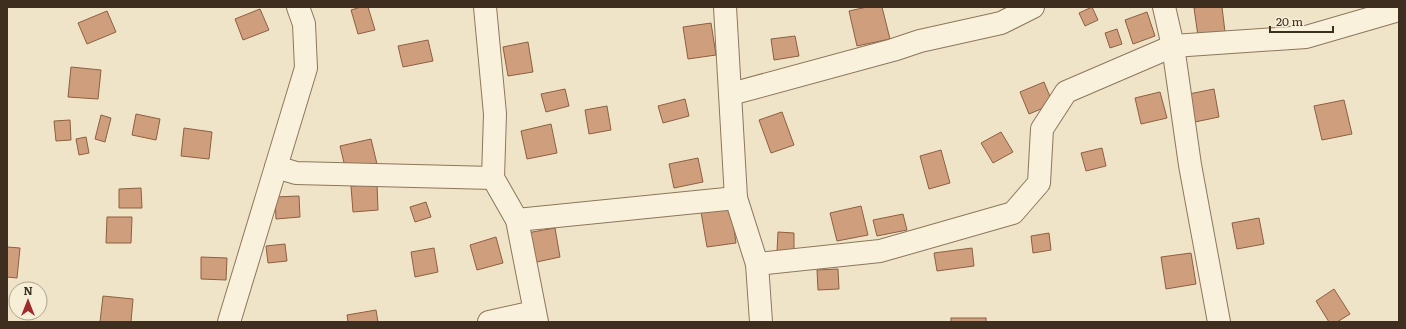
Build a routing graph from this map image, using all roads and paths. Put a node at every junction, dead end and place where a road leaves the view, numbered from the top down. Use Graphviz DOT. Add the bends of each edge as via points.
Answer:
graph roads {
  1 [pos="298,7"];
  2 [pos="485,7"];
  3 [pos="725,7"];
  4 [pos="1033,7"];
  5 [pos="1164,7"];
  6 [pos="1399,10"];
  7 [pos="1173,46"];
  8 [pos="731,94"];
  9 [pos="276,167"];
  10 [pos="493,178"];
  11 [pos="736,198"];
  12 [pos="517,220"];
  13 [pos="757,264"];
  14 [pos="535,317"];
  15 [pos="229,322"];
  16 [pos="488,322"];
  17 [pos="761,322"];
  18 [pos="1219,322"];
  1 -- 9 [label="street" via="304,24 306,68"];
  2 -- 10 [label="street" via="495,114"];
  3 -- 8 [label="street"];
  4 -- 8 [label="street" via="1001,23 920,41"];
  5 -- 7 [label="street"];
  6 -- 7 [label="street" via="1306,37"];
  7 -- 13 [label="street" via="1066,92 1042,129 1038,184 1013,213 880,251"];
  7 -- 18 [label="street" via="1190,165"];
  8 -- 11 [label="street"];
  9 -- 10 [label="street" via="296,173"];
  9 -- 15 [label="street"];
  10 -- 12 [label="street"];
  11 -- 12 [label="street"];
  11 -- 13 [label="street"];
  12 -- 14 [label="street"];
  13 -- 17 [label="street"];
  14 -- 16 [label="street"];
}
